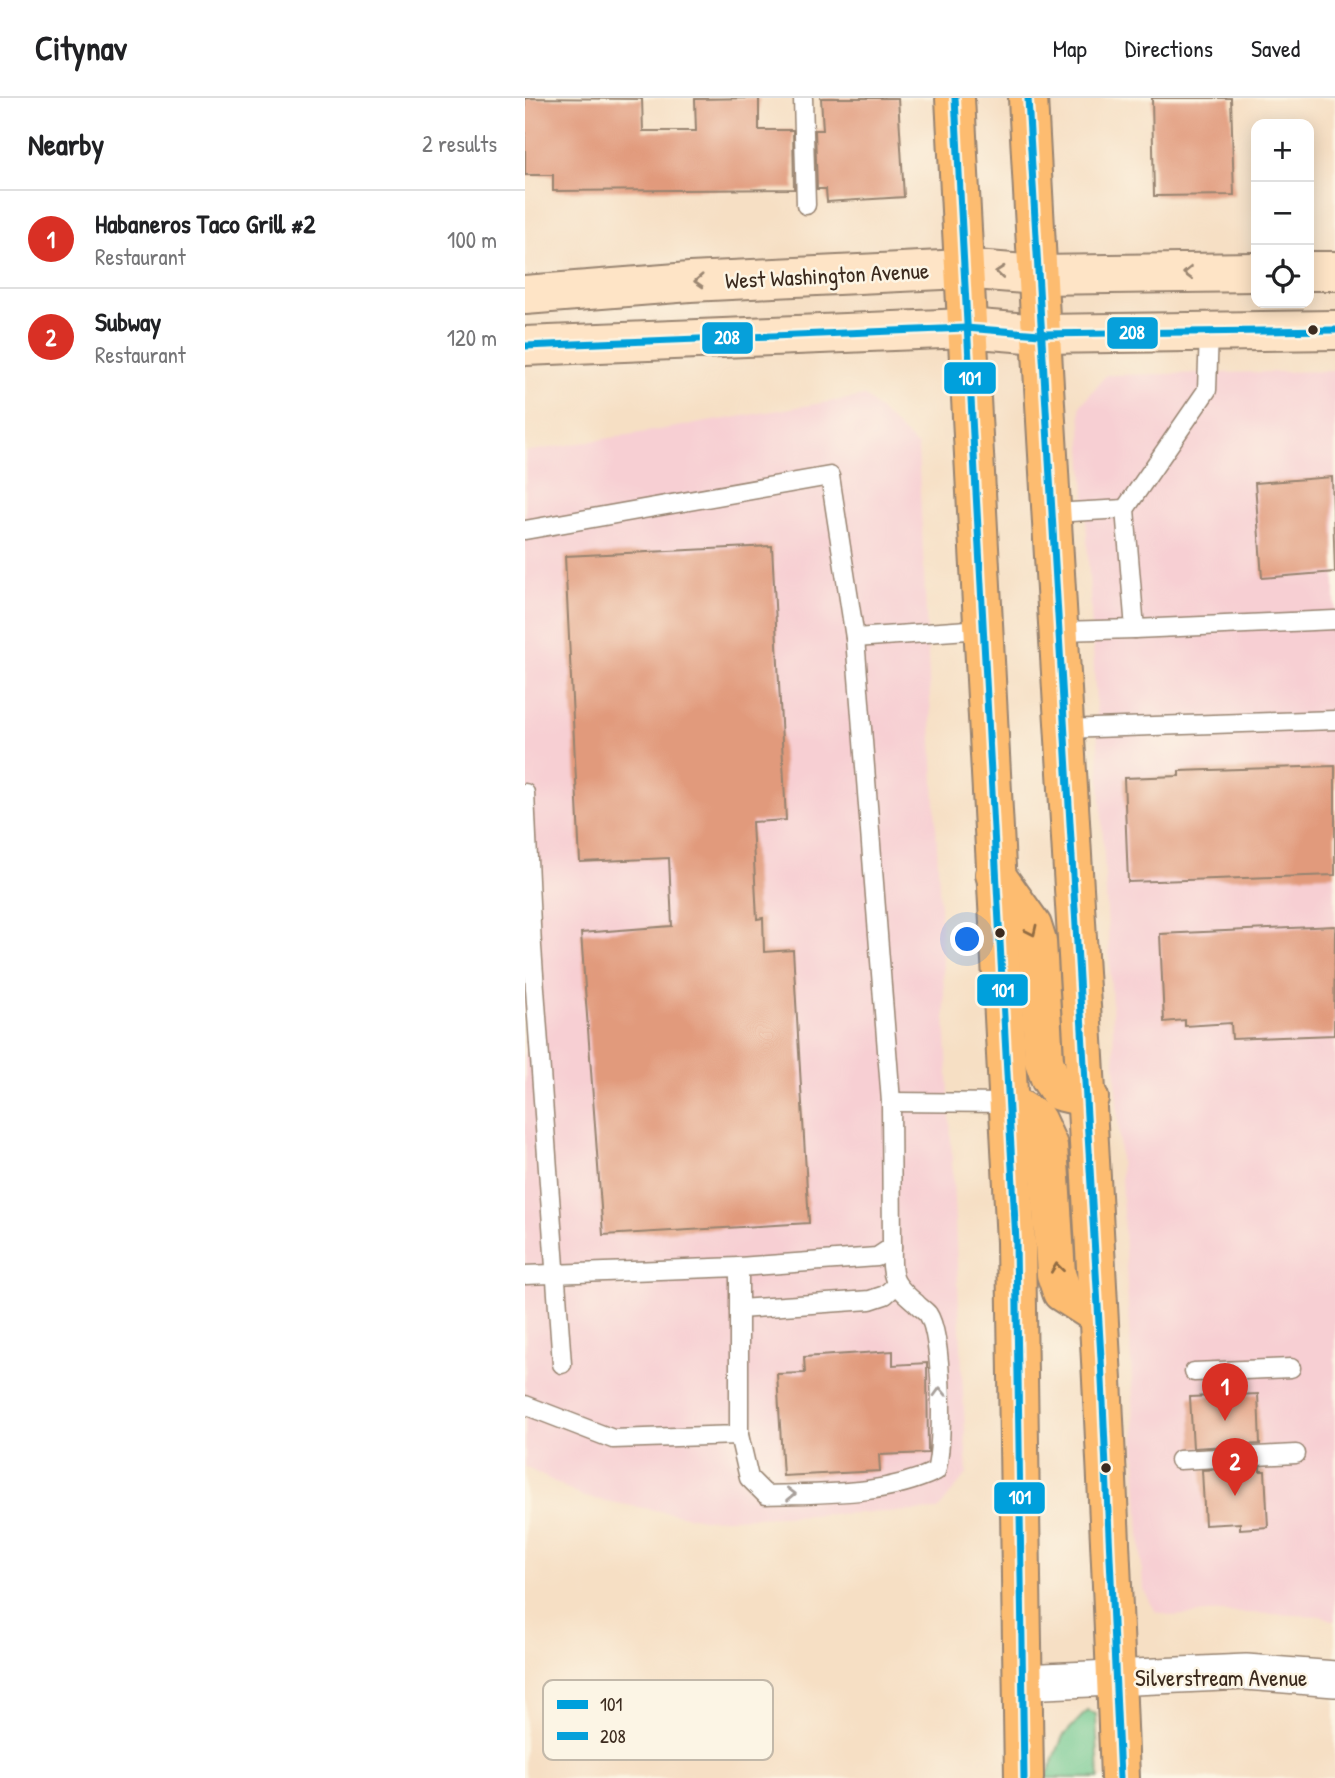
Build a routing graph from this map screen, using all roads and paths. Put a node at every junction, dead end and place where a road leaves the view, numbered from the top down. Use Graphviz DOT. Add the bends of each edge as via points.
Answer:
graph roads {
  1 [pos="803,98"];
  2 [pos="955,98"];
  3 [pos="1028,98"];
  4 [pos="806,205"];
  5 [pos="963,269"];
  6 [pos="1314,271"];
  7 [pos="1335,271"];
  8 [pos="1251,272"];
  9 [pos="1037,275"];
  10 [pos="525,295"];
  11 [pos="966,328"];
  12 [pos="1335,330"];
  13 [pos="1209,332"];
  14 [pos="1040,334"];
  15 [pos="525,346"];
  16 [pos="1125,509"];
  17 [pos="1052,513"];
  18 [pos="525,530"];
  19 [pos="1335,620"];
  20 [pos="982,629"];
  21 [pos="1135,629"];
  22 [pos="1058,631"];
  23 [pos="855,638"];
  24 [pos="1335,720"];
  25 [pos="1064,729"];
  26 [pos="525,793"];
  27 [pos="995,874"];
  28 [pos="1089,1098"];
  29 [pos="891,1102"];
  30 [pos="1010,1103"];
  31 [pos="891,1247"];
  32 [pos="739,1267"];
  33 [pos="555,1274"];
  34 [pos="525,1275"];
  35 [pos="895,1286"];
  36 [pos="739,1309"];
  37 [pos="1098,1315"];
  38 [pos="562,1364"];
  39 [pos="1291,1368"];
  40 [pos="1194,1372"];
  41 [pos="525,1405"];
  42 [pos="739,1435"];
  43 [pos="1296,1454"];
  44 [pos="1179,1460"];
  45 [pos="1117,1677"];
  46 [pos="1335,1679"];
  47 [pos="1022,1682"];
  48 [pos="1024,1778"];
  49 [pos="1120,1778"];
  1 -- 4 [label="lane"];
  2 -- 5 [label="main road"];
  3 -- 9 [label="main road"];
  9 -- 5 [label="main road, West Washington Avenue, one-way"];
  5 -- 10 [label="main road, West Washington Avenue, one-way"];
  5 -- 11 [label="main road"];
  6 -- 7 [label="main road"];
  8 -- 9 [label="main road, West Washington Avenue, one-way"];
  9 -- 14 [label="main road"];
  11 -- 14 [label="main road"];
  11 -- 15 [label="main road"];
  11 -- 20 [label="main road"];
  12 -- 13 [label="main road"];
  13 -- 14 [label="main road"];
  13 -- 16 [label="lane" via="1207,390"];
  14 -- 17 [label="main road"];
  16 -- 17 [label="lane"];
  16 -- 21 [label="lane"];
  17 -- 22 [label="main road"];
  18 -- 23 [label="lane" via="831,476"];
  19 -- 21 [label="lane"];
  20 -- 23 [label="lane"];
  20 -- 27 [label="main road"];
  21 -- 22 [label="lane"];
  22 -- 25 [label="main road"];
  23 -- 29 [label="lane"];
  24 -- 25 [label="lane"];
  25 -- 28 [label="main road"];
  26 -- 33 [label="lane"];
  27 -- 28 [label="main road, one-way" via="1032,926 1037,942 1049,1078 1059,1091"];
  27 -- 30 [label="main road"];
  28 -- 37 [label="main road"];
  29 -- 30 [label="lane"];
  29 -- 31 [label="lane"];
  37 -- 30 [label="main road, one-way" via="1062,1292 1056,1273 1048,1146 1036,1120"];
  30 -- 47 [label="main road"];
  31 -- 32 [label="lane" via="877,1257"];
  31 -- 35 [label="lane"];
  32 -- 33 [label="lane"];
  32 -- 36 [label="lane"];
  33 -- 34 [label="lane"];
  33 -- 38 [label="lane"];
  35 -- 36 [label="lane" via="870,1300"];
  42 -- 35 [label="lane, one-way" via="749,1478 766,1494 887,1488 936,1471 941,1453 934,1335 929,1315"];
  36 -- 42 [label="lane"];
  37 -- 45 [label="main road"];
  39 -- 40 [label="lane"];
  41 -- 42 [label="lane" via="613,1439"];
  43 -- 44 [label="lane"];
  45 -- 46 [label="street, Silverstream Avenue" via="1246,1672"];
  45 -- 47 [label="street, Silverstream Avenue"];
  45 -- 49 [label="main road"];
  47 -- 48 [label="main road"];
}
